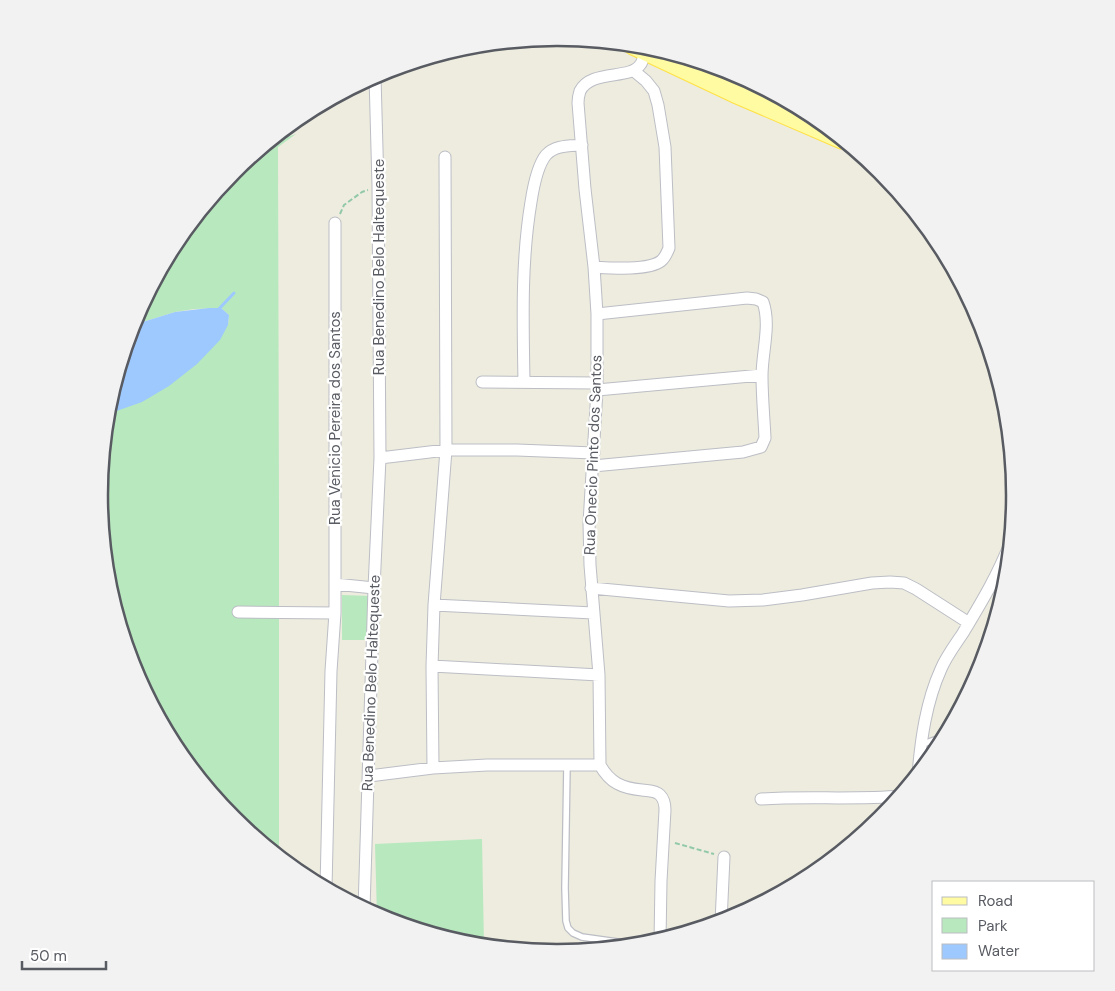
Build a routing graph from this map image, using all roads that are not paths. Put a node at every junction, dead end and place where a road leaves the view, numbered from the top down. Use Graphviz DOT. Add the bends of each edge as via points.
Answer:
graph roads {
  1 [pos="641,54"];
  2 [pos="665,60"];
  3 [pos="634,71"];
  4 [pos="375,85"];
  5 [pos="814,127"];
  6 [pos="582,145"];
  7 [pos="445,157"];
  8 [pos="335,223"];
  9 [pos="594,267"];
  10 [pos="596,314"];
  11 [pos="762,375"];
  12 [pos="482,382"];
  13 [pos="524,382"];
  14 [pos="597,387"];
  15 [pos="446,450"];
  16 [pos="594,453"];
  17 [pos="380,458"];
  18 [pos="594,466"];
  19 [pos="1001,566"];
  20 [pos="335,584"];
  21 [pos="374,588"];
  22 [pos="592,588"];
  23 [pos="434,605"];
  24 [pos="238,612"];
  25 [pos="335,613"];
  26 [pos="593,613"];
  27 [pos="969,623"];
  28 [pos="432,666"];
  29 [pos="599,675"];
  30 [pos="934,740"];
  31 [pos="920,745"];
  32 [pos="919,762"];
  33 [pos="568,765"];
  34 [pos="600,765"];
  35 [pos="433,768"];
  36 [pos="369,776"];
  37 [pos="891,797"];
  38 [pos="761,799"];
  39 [pos="724,857"];
  40 [pos="326,881"];
  41 [pos="364,900"];
  42 [pos="721,914"];
  43 [pos="660,932"];
  44 [pos="611,942"];
  1 -- 3 [label="street" via="641,65"];
  2 -- 5 [label="main road"];
  3 -- 6 [label="street, Rua Onecio Pinto dos Santos" via="596,79 580,91"];
  3 -- 9 [label="street" via="654,91 658,105 665,147 669,248 661,261 652,265 613,269"];
  4 -- 17 [label="street, Rua Benedino Belo Haltequeste"];
  6 -- 9 [label="street, Rua Onecio Pinto dos Santos"];
  6 -- 13 [label="street" via="560,147 546,155 534,186 526,229"];
  7 -- 15 [label="street"];
  8 -- 20 [label="street, Rua Venicio Pereira dos Santos"];
  9 -- 10 [label="street, Rua Onecio Pinto dos Santos"];
  10 -- 11 [label="street" via="756,299 763,302 766,319"];
  10 -- 14 [label="street, Rua Onecio Pinto dos Santos"];
  11 -- 14 [label="street"];
  11 -- 18 [label="street" via="765,438 761,447 743,452"];
  12 -- 13 [label="street"];
  13 -- 14 [label="street"];
  14 -- 16 [label="street, Rua Onecio Pinto dos Santos"];
  15 -- 16 [label="street"];
  15 -- 17 [label="street"];
  15 -- 23 [label="street"];
  16 -- 18 [label="street, Rua Onecio Pinto dos Santos"];
  17 -- 21 [label="street, Rua Benedino Belo Haltequeste"];
  18 -- 22 [label="street, Rua Onecio Pinto dos Santos" via="589,523"];
  19 -- 27 [label="street"];
  20 -- 21 [label="street"];
  20 -- 25 [label="street, Rua Venicio Pereira dos Santos"];
  21 -- 36 [label="street, Rua Benedino Belo Haltequeste"];
  22 -- 26 [label="street, Rua Onecio Pinto dos Santos"];
  22 -- 27 [label="street" via="729,601 763,600 872,583 904,583"];
  23 -- 26 [label="street"];
  23 -- 28 [label="street"];
  24 -- 25 [label="street"];
  25 -- 40 [label="street, Rua Venicio Pereira dos Santos"];
  26 -- 29 [label="street, Rua Onecio Pinto dos Santos"];
  27 -- 31 [label="street" via="941,669"];
  28 -- 29 [label="street"];
  28 -- 35 [label="street"];
  29 -- 34 [label="street, Rua Onecio Pinto dos Santos"];
  30 -- 31 [label="lane"];
  31 -- 32 [label="street"];
  33 -- 34 [label="street"];
  33 -- 35 [label="street"];
  33 -- 44 [label="lane" via="566,921 573,933"];
  34 -- 43 [label="street" via="613,782 654,791 664,801"];
  35 -- 36 [label="street"];
  36 -- 41 [label="street, Rua Benedino Belo Haltequeste"];
  37 -- 38 [label="street"];
  39 -- 42 [label="street"];
}
